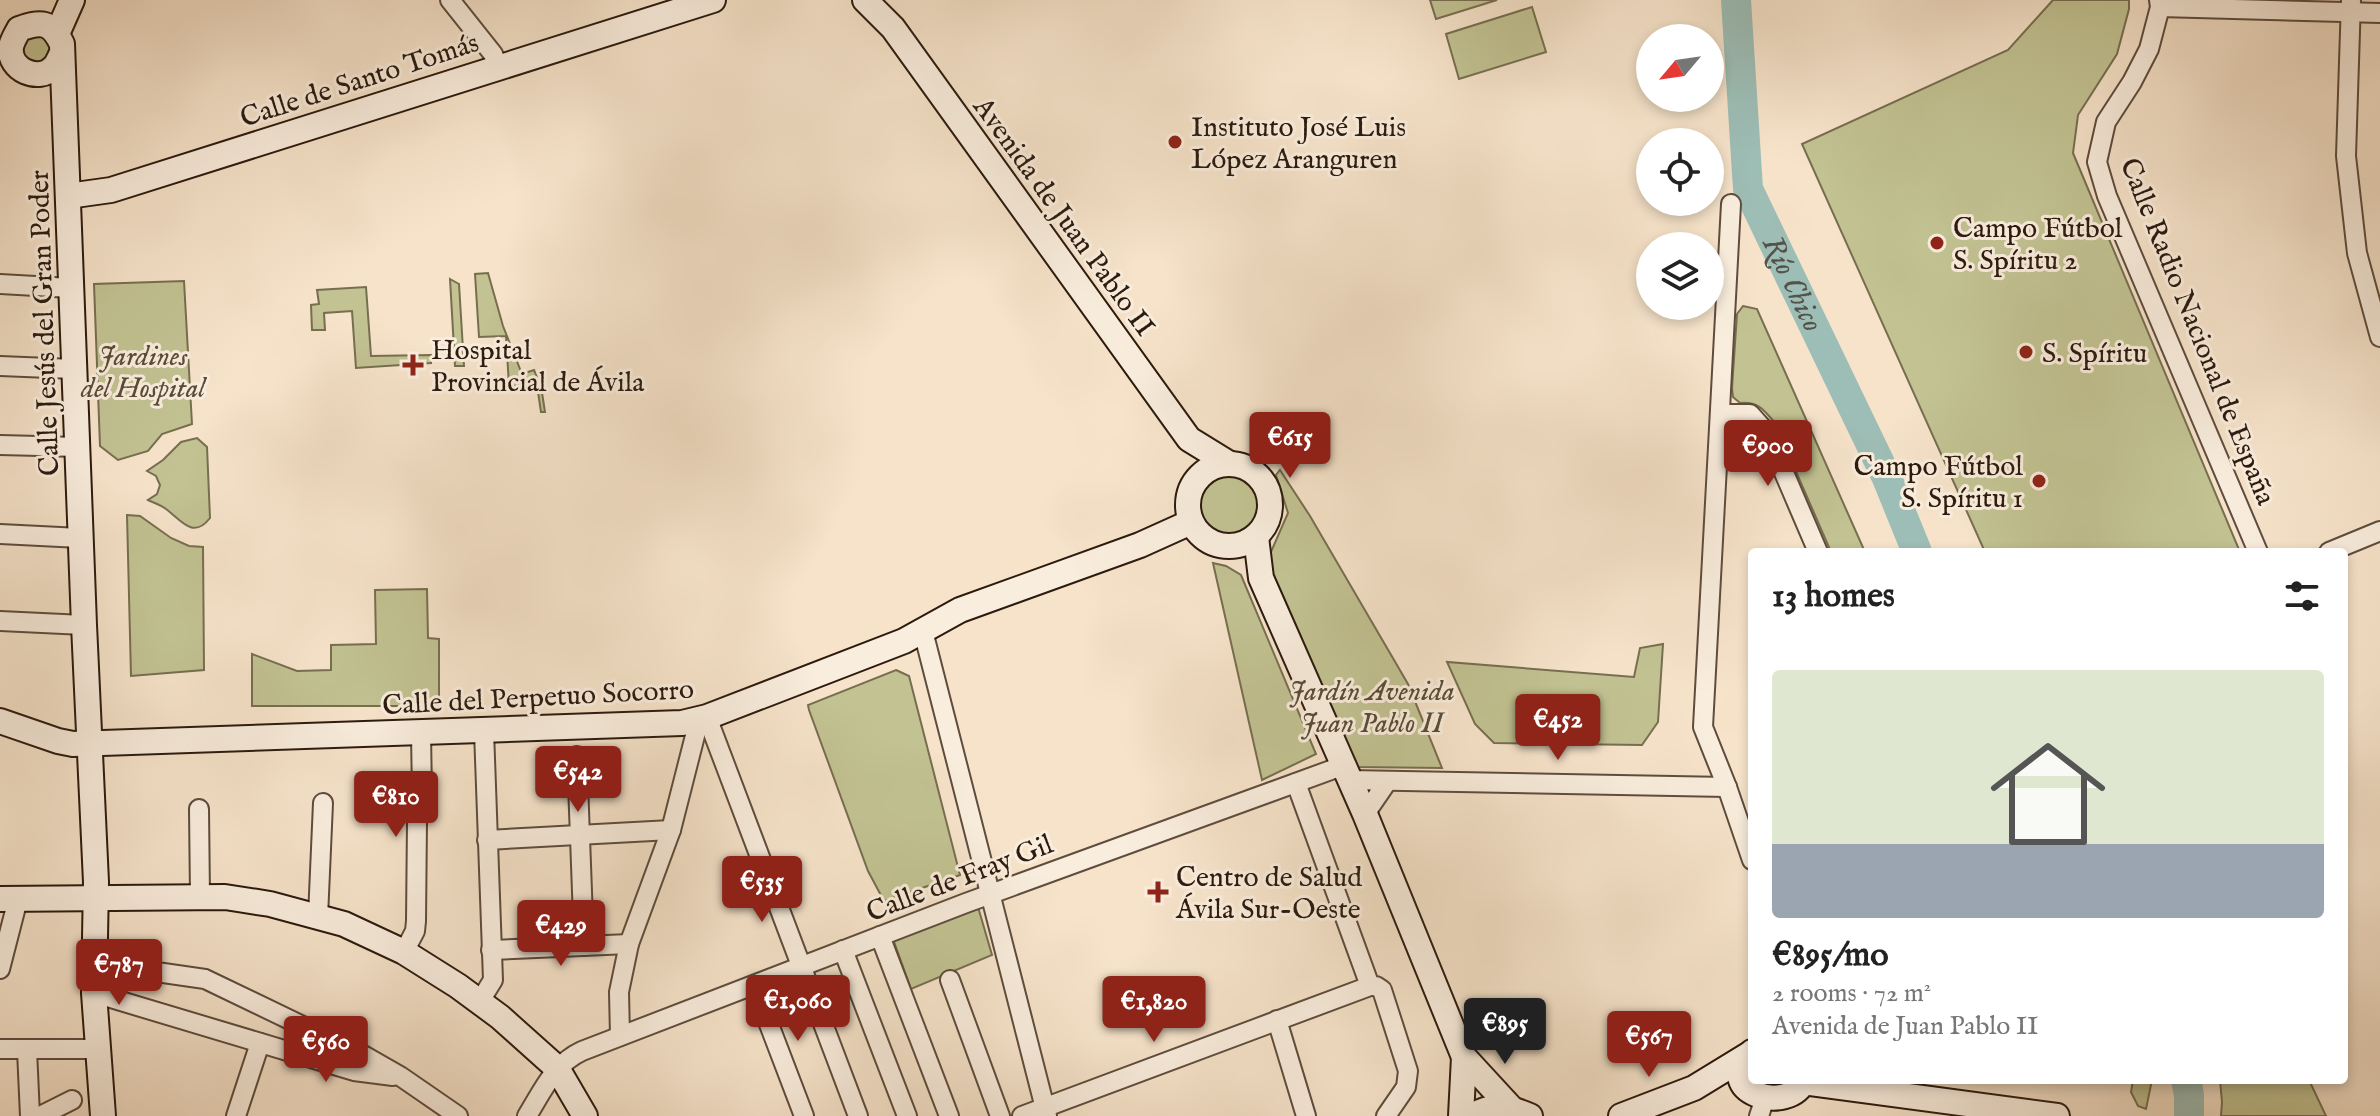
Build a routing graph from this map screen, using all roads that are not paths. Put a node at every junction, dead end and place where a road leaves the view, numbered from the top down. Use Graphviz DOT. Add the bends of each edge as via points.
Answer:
graph roads {
  1 [pos="61,0"];
  2 [pos="72,0"];
  3 [pos="450,0"];
  4 [pos="713,0"];
  5 [pos="865,0"];
  6 [pos="884,0"];
  7 [pos="2160,3"];
  8 [pos="2351,6"];
  9 [pos="2380,13"];
  10 [pos="893,28"];
  11 [pos="51,37"];
  12 [pos="14,62"];
  13 [pos="498,66"];
  14 [pos="64,107"];
  15 [pos="68,196"];
  16 [pos="1731,204"];
  17 [pos="0,284"];
  18 [pos="71,288"];
  19 [pos="2380,337"];
  20 [pos="0,366"];
  21 [pos="74,369"];
  22 [pos="1722,414"];
  23 [pos="1189,439"];
  24 [pos="0,445"];
  25 [pos="78,447"];
  26 [pos="1228,463"];
  27 [pos="1198,477"];
  28 [pos="1191,522"];
  29 [pos="2380,531"];
  30 [pos="0,534"];
  31 [pos="1256,537"];
  32 [pos="80,538"];
  33 [pos="1233,547"];
  34 [pos="1816,548"];
  35 [pos="2256,548"];
  36 [pos="2339,548"];
  37 [pos="1261,578"];
  38 [pos="0,621"];
  39 [pos="84,625"];
  40 [pos="923,631"];
  41 [pos="703,719"];
  42 [pos="0,721"];
  43 [pos="484,731"];
  44 [pos="421,733"];
  45 [pos="90,743"];
  46 [pos="577,756"];
  47 [pos="1346,773"];
  48 [pos="1387,782"];
  49 [pos="1296,783"];
  50 [pos="1727,787"];
  51 [pos="323,803"];
  52 [pos="199,809"];
  53 [pos="1365,814"];
  54 [pos="671,830"];
  55 [pos="580,835"];
  56 [pos="487,840"];
  57 [pos="1748,848"];
  58 [pos="990,894"];
  59 [pos="96,897"];
  60 [pos="200,897"];
  61 [pos="9,899"];
  62 [pos="318,917"];
  63 [pos="880,936"];
  64 [pos="629,944"];
  65 [pos="584,946"];
  66 [pos="491,950"];
  67 [pos="843,950"];
  68 [pos="404,952"];
  69 [pos="94,963"];
  70 [pos="800,967"];
  71 [pos="0,969"];
  72 [pos="950,980"];
  73 [pos="754,985"];
  74 [pos="1370,986"];
  75 [pos="94,993"];
  76 [pos="480,1001"];
  77 [pos="1277,1020"];
  78 [pos="620,1036"];
  79 [pos="260,1043"];
  80 [pos="0,1049"];
  81 [pos="99,1049"];
  82 [pos="27,1050"];
  83 [pos="1748,1055"];
  84 [pos="1464,1057"];
  85 [pos="1748,1058"];
  86 [pos="557,1068"];
  87 [pos="400,1076"];
  88 [pos="1803,1084"];
  89 [pos="1826,1084"];
  90 [pos="1694,1088"];
  91 [pos="1743,1089"];
  92 [pos="72,1100"];
  93 [pos="1761,1111"];
  94 [pos="1046,1112"];
  95 [pos="1520,1112"];
  96 [pos="30,1116"];
  97 [pos="40,1116"];
  98 [pos="103,1116"];
  99 [pos="236,1116"];
  100 [pos="458,1116"];
  101 [pos="527,1116"];
  102 [pos="585,1116"];
  103 [pos="804,1116"];
  104 [pos="858,1116"];
  105 [pos="907,1116"];
  106 [pos="949,1116"];
  107 [pos="1000,1116"];
  108 [pos="1022,1116"];
  109 [pos="1306,1116"];
  110 [pos="1386,1116"];
  111 [pos="1461,1116"];
  112 [pos="1472,1116"];
  113 [pos="1621,1116"];
  114 [pos="2057,1116"];
  1 -- 11 [label="street"];
  2 -- 11 [label="street"];
  3 -- 13 [label="street"];
  4 -- 13 [label="street, Calle de Santo Tomás"];
  5 -- 10 [label="street, Avenida de Juan Pablo II"];
  6 -- 10 [label="street, Avenida de Juan Pablo II"];
  7 -- 8 [label="street"];
  7 -- 35 [label="street, Calle Radio Nacional de España" via="2149,49 2106,122 2097,162"];
  8 -- 9 [label="street"];
  8 -- 19 [label="street" via="2346,156 2357,253"];
  10 -- 23 [label="street, Avenida de Juan Pablo II"];
  11 -- 12 [label="street" via="19,29"];
  11 -- 12 [label="street" via="54,68"];
  11 -- 14 [label="street, Calle Jesús del Gran Poder"];
  12 -- 14 [label="street" via="51,86"];
  13 -- 15 [label="street, Calle de Santo Tomás" via="111,190"];
  14 -- 15 [label="street, Calle Jesús del Gran Poder"];
  15 -- 18 [label="street, Calle Jesús del Gran Poder"];
  16 -- 22 [label="street"];
  17 -- 18 [label="street"];
  18 -- 21 [label="street, Calle Jesús del Gran Poder"];
  20 -- 21 [label="street"];
  21 -- 25 [label="street, Calle Jesús del Gran Poder"];
  22 -- 34 [label="street" via="1750,414 1767,433"];
  22 -- 50 [label="street" via="1703,727"];
  23 -- 26 [label="street, Avenida de Juan Pablo II"];
  23 -- 27 [label="street, Avenida de Juan Pablo II"];
  24 -- 25 [label="street"];
  25 -- 32 [label="street, Calle Jesús del Gran Poder"];
  26 -- 27 [label="street"];
  26 -- 31 [label="street" via="1251,470 1268,490 1270,516"];
  27 -- 28 [label="street" via="1188,499"];
  28 -- 33 [label="street" via="1208,541"];
  28 -- 40 [label="street, Calle del Perpetuo Socorro" via="960,610"];
  29 -- 36 [label="street"];
  30 -- 32 [label="street"];
  31 -- 33 [label="street"];
  31 -- 37 [label="street"];
  32 -- 39 [label="street, Calle Jesús del Gran Poder"];
  33 -- 37 [label="street"];
  37 -- 47 [label="street"];
  38 -- 39 [label="street"];
  39 -- 45 [label="street, Calle Jesús del Gran Poder"];
  40 -- 41 [label="street, Calle del Perpetuo Socorro"];
  40 -- 58 [label="street"];
  41 -- 43 [label="street, Calle del Perpetuo Socorro"];
  41 -- 54 [label="street"];
  41 -- 70 [label="street"];
  42 -- 45 [label="street, Calle del Perpetuo Socorro" via="58,741"];
  43 -- 44 [label="street, Calle del Perpetuo Socorro"];
  43 -- 56 [label="street"];
  44 -- 45 [label="street, Calle del Perpetuo Socorro"];
  44 -- 68 [label="street" via="416,921"];
  45 -- 59 [label="street, Calle Jesús del Gran Poder"];
  46 -- 55 [label="street"];
  47 -- 48 [label="street"];
  47 -- 49 [label="street, Calle de Fray Gil"];
  47 -- 53 [label="street"];
  48 -- 50 [label="street"];
  48 -- 53 [label="street"];
  49 -- 58 [label="street, Calle de Fray Gil"];
  49 -- 74 [label="street"];
  50 -- 57 [label="street"];
  51 -- 62 [label="street"];
  52 -- 60 [label="street"];
  53 -- 84 [label="street"];
  54 -- 55 [label="street"];
  54 -- 64 [label="street"];
  55 -- 56 [label="street"];
  55 -- 65 [label="street"];
  56 -- 66 [label="street"];
  58 -- 63 [label="street, Calle de Fray Gil"];
  58 -- 94 [label="street"];
  59 -- 60 [label="street"];
  59 -- 61 [label="street"];
  59 -- 69 [label="street, Calle Jesús del Gran Poder"];
  60 -- 62 [label="street" via="240,898"];
  61 -- 71 [label="street"];
  62 -- 68 [label="street" via="366,932"];
  63 -- 67 [label="street, Calle de Fray Gil"];
  63 -- 106 [label="street"];
  64 -- 65 [label="street"];
  64 -- 78 [label="street" via="619,992"];
  65 -- 66 [label="street"];
  66 -- 76 [label="street" via="493,980"];
  67 -- 70 [label="street, Calle de Fray Gil"];
  67 -- 105 [label="street"];
  68 -- 76 [label="street"];
  69 -- 75 [label="street, Calle Jesús del Gran Poder"];
  69 -- 87 [label="street" via="205,979"];
  70 -- 73 [label="street, Calle de Fray Gil"];
  70 -- 104 [label="street"];
  72 -- 107 [label="street"];
  73 -- 78 [label="street, Calle de Fray Gil"];
  73 -- 103 [label="street"];
  74 -- 77 [label="street"];
  74 -- 110 [label="street" via="1382,990 1408,1071 1406,1087"];
  75 -- 79 [label="street"];
  75 -- 81 [label="street, Calle Jesús del Gran Poder"];
  76 -- 86 [label="street"];
  77 -- 94 [label="street"];
  77 -- 109 [label="street"];
  78 -- 86 [label="street, Calle de Fray Gil" via="569,1057"];
  79 -- 87 [label="street" via="354,1071"];
  79 -- 99 [label="street"];
  80 -- 82 [label="street"];
  81 -- 82 [label="street"];
  81 -- 98 [label="street, Calle Jesús del Gran Poder"];
  82 -- 96 [label="street"];
  83 -- 90 [label="street"];
  84 -- 95 [label="street"];
  84 -- 111 [label="street"];
  85 -- 91 [label="street" via="1741,1071"];
  86 -- 101 [label="street"];
  86 -- 102 [label="street"];
  87 -- 100 [label="street"];
  88 -- 93 [label="street" via="1789,1104"];
  89 -- 114 [label="street"];
  90 -- 91 [label="street"];
  90 -- 113 [label="street"];
  91 -- 93 [label="street"];
  92 -- 97 [label="street"];
  94 -- 108 [label="street"];
  95 -- 112 [label="street" via="1493,1108"];
}
